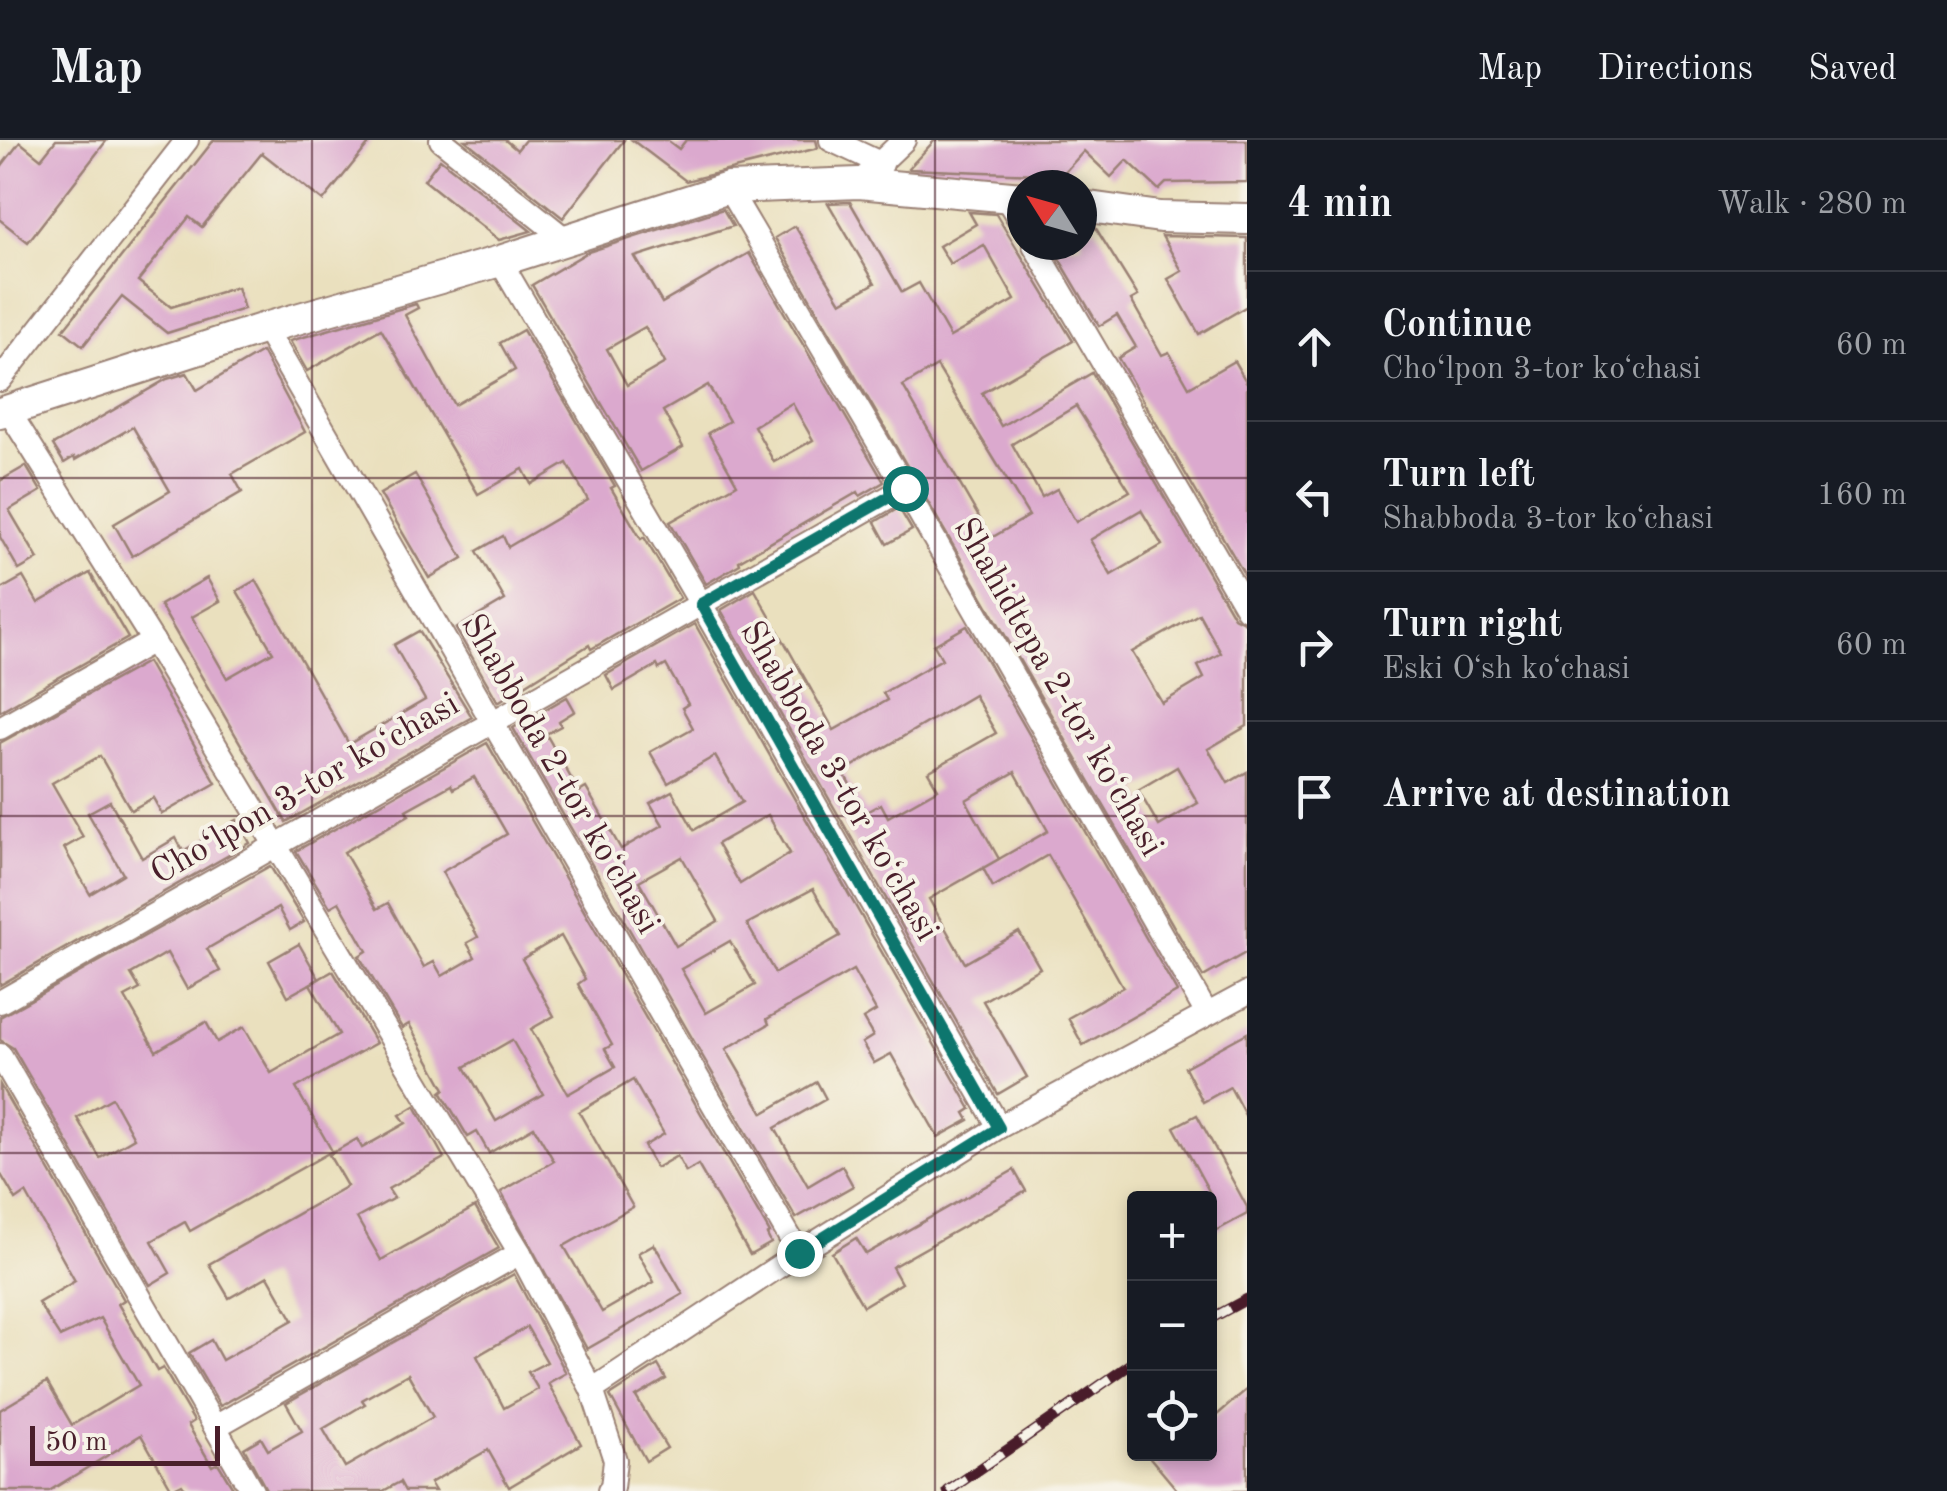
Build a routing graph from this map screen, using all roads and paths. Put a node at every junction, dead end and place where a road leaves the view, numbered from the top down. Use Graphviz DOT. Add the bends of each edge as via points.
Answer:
graph roads {
  1 [pos="187,140"];
  2 [pos="441,140"];
  3 [pos="832,140"];
  4 [pos="904,140"];
  5 [pos="870,174"];
  6 [pos="728,188"];
  7 [pos="1007,196"];
  8 [pos="1097,208"];
  9 [pos="1247,218"];
  10 [pos="564,238"];
  11 [pos="1043,260"];
  12 [pos="500,261"];
  13 [pos="266,328"];
  14 [pos="3,401"];
  15 [pos="905,488"];
  16 [pos="701,604"];
  17 [pos="1247,609"];
  18 [pos="153,641"];
  19 [pos="492,720"];
  20 [pos="0,728"];
  21 [pos="276,844"];
  22 [pos="1247,993"];
  23 [pos="0,1002"];
  24 [pos="1208,1014"];
  25 [pos="0,1055"];
  26 [pos="999,1128"];
  27 [pos="520,1253"];
  28 [pos="799,1253"];
  29 [pos="592,1390"];
  30 [pos="215,1427"];
  31 [pos="252,1491"];
  32 [pos="609,1491"];
  1 -- 14 [label="street"];
  2 -- 10 [label="street"];
  3 -- 5 [label="street"];
  4 -- 5 [label="street"];
  5 -- 6 [label="street"];
  5 -- 7 [label="street"];
  6 -- 10 [label="street"];
  6 -- 15 [label="street, Shahidtepa 2-tor koʻchasi"];
  8 -- 9 [label="street"];
  10 -- 12 [label="street"];
  11 -- 17 [label="street"];
  12 -- 13 [label="street"];
  12 -- 16 [label="street, Shabboda 3-tor koʻchasi"];
  13 -- 14 [label="street"];
  13 -- 19 [label="street, Shabboda 2-tor koʻchasi"];
  14 -- 18 [label="street"];
  15 -- 16 [label="street, Cho‘lpon 3-tor koʻchasi"];
  15 -- 24 [label="street, Shahidtepa 2-tor koʻchasi"];
  16 -- 19 [label="street, Cho‘lpon 3-tor koʻchasi"];
  16 -- 26 [label="street, Shabboda 3-tor koʻchasi"];
  18 -- 20 [label="street"];
  18 -- 21 [label="street"];
  19 -- 21 [label="street, Cho‘lpon 3-tor koʻchasi"];
  19 -- 28 [label="street, Shabboda 2-tor koʻchasi"];
  21 -- 23 [label="street, Cho‘lpon 3-tor koʻchasi"];
  21 -- 27 [label="street"];
  22 -- 24 [label="street"];
  24 -- 26 [label="street"];
  25 -- 30 [label="street"];
  26 -- 28 [label="street"];
  27 -- 29 [label="street"];
  27 -- 30 [label="street"];
  28 -- 29 [label="street"];
  29 -- 32 [label="street" via="615,1460"];
  30 -- 31 [label="street"];
}
